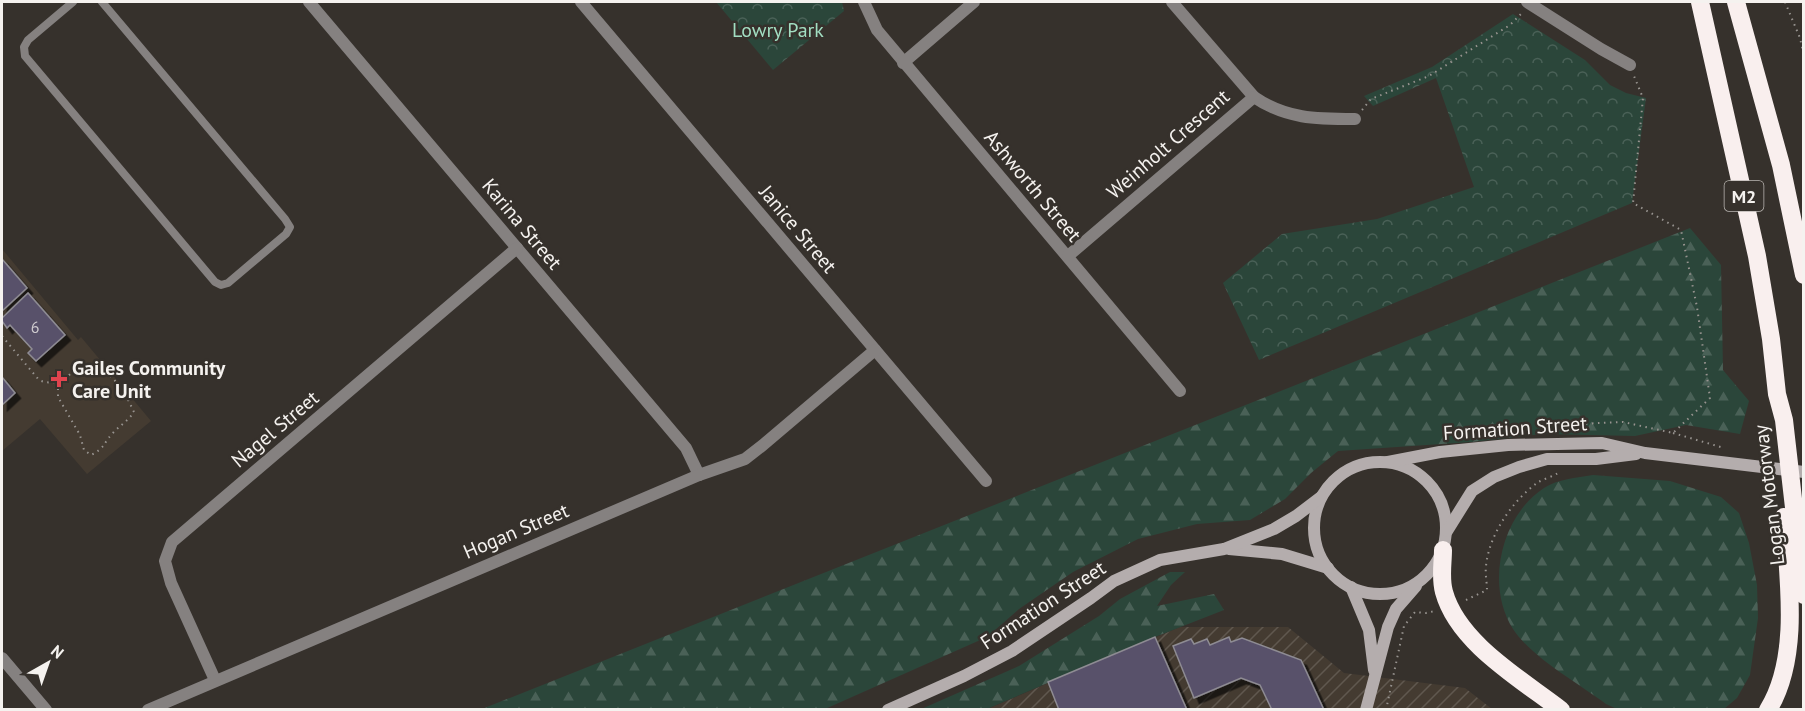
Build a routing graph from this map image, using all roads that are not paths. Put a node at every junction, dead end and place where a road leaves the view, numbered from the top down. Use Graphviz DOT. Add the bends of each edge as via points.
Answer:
graph roads {
  1 [pos="73,2"];
  2 [pos="102,2"];
  3 [pos="309,2"];
  4 [pos="581,2"];
  5 [pos="864,2"];
  6 [pos="974,2"];
  7 [pos="1172,2"];
  8 [pos="1700,2"];
  9 [pos="1736,2"];
  10 [pos="1529,3"];
  11 [pos="903,63"];
  12 [pos="1630,65"];
  13 [pos="1254,97"];
  14 [pos="1355,119"];
  15 [pos="517,248"];
  16 [pos="1068,256"];
  17 [pos="1803,275"];
  18 [pos="875,350"];
  19 [pos="1180,391"];
  20 [pos="1777,394"];
  21 [pos="1645,453"];
  22 [pos="1388,462"];
  23 [pos="1803,472"];
  24 [pos="699,476"];
  25 [pos="986,481"];
  26 [pos="1321,497"];
  27 [pos="1447,531"];
  28 [pos="1224,549"];
  29 [pos="1443,550"];
  30 [pos="1328,568"];
  31 [pos="1420,581"];
  32 [pos="1351,587"];
  33 [pos="1803,595"];
  34 [pos="2,658"];
  35 [pos="1374,677"];
  36 [pos="215,680"];
  37 [pos="46,710"];
  38 [pos="148,710"];
  39 [pos="888,710"];
  40 [pos="1366,710"];
  41 [pos="1561,710"];
  42 [pos="1768,710"];
  1 -- 2 [label="lane" via="28,40 25,56 215,282 228,283 290,227"];
  3 -- 15 [label="street, Karina Street"];
  4 -- 18 [label="street, Janice Street"];
  5 -- 11 [label="street, Ashworth Street" via="877,30"];
  6 -- 11 [label="street"];
  7 -- 13 [label="street, Weinholt Crescent"];
  8 -- 20 [label="highway, Logan Motorway / M2" via="1757,256"];
  9 -- 17 [label="highway, M2" via="1780,165"];
  10 -- 12 [label="street"];
  11 -- 16 [label="street, Ashworth Street"];
  13 -- 14 [label="street" via="1293,116"];
  13 -- 16 [label="street, Weinholt Crescent"];
  15 -- 24 [label="street, Karina Street" via="686,448"];
  15 -- 36 [label="street, Nagel Street" via="171,542 165,561 171,583"];
  16 -- 19 [label="street, Ashworth Street"];
  18 -- 24 [label="street, Hogan Street" via="745,459"];
  18 -- 25 [label="street, Janice Street"];
  20 -- 33 [label="highway, Logan Motorway / M2" via="1784,420"];
  20 -- 42 [label="highway" via="1789,618 1783,673"];
  21 -- 22 [label="main road, Formation Street" via="1602,442 1556,442 1440,452"];
  21 -- 23 [label="main road, Formation Street"];
  21 -- 27 [label="main road, Formation Street" via="1598,459 1547,459 1519,467 1472,492"];
  22 -- 26 [label="main road" via="1368,462 1349,469"];
  22 -- 27 [label="main road" via="1407,467 1437,493"];
  24 -- 36 [label="street, Hogan Street"];
  26 -- 28 [label="main road, Formation Street" via="1274,529"];
  26 -- 30 [label="main road" via="1314,534 1318,552"];
  27 -- 29 [label="main road"];
  28 -- 30 [label="main road, Formation Street" via="1282,554"];
  28 -- 39 [label="main road, Formation Street" via="1160,560 1114,581 1012,651"];
  29 -- 31 [label="main road"];
  29 -- 41 [label="highway" via="1442,582 1457,620 1477,643"];
  30 -- 32 [label="main road"];
  31 -- 32 [label="main road" via="1387,594"];
  31 -- 35 [label="main road" via="1396,609"];
  32 -- 35 [label="main road" via="1369,630"];
  34 -- 37 [label="street"];
  35 -- 40 [label="main road"];
  36 -- 38 [label="street, Hogan Street"];
}
